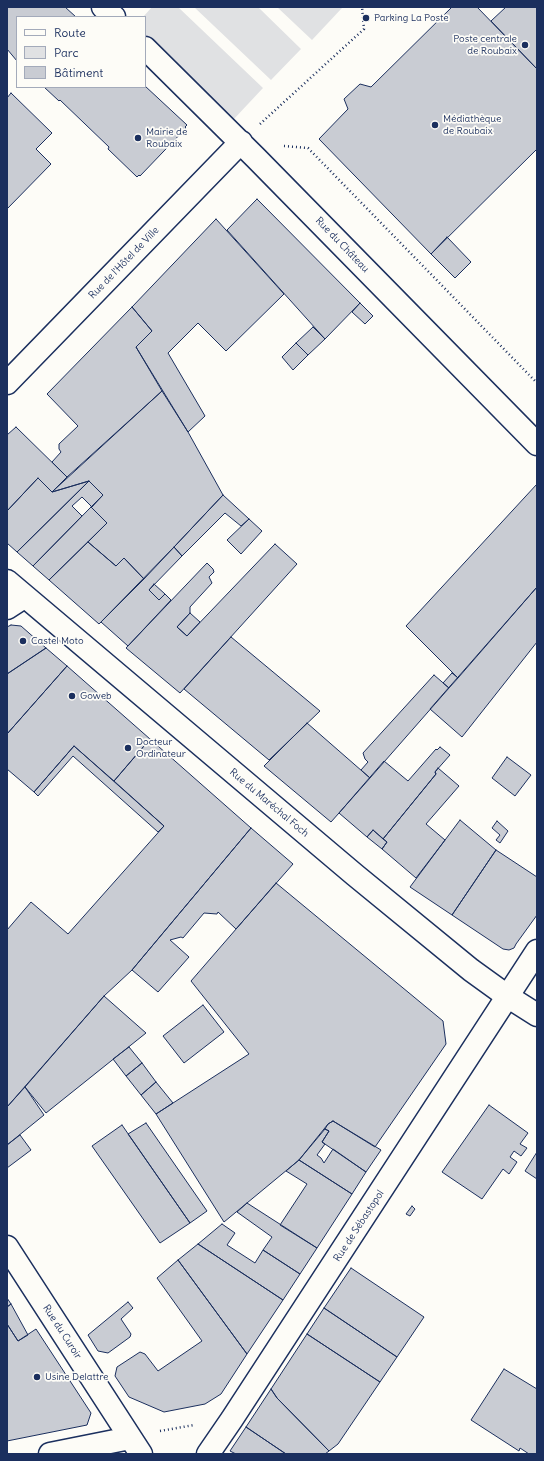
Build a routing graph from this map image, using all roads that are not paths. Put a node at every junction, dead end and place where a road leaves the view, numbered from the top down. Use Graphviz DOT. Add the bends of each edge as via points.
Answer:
graph roads {
  1 [pos="103,7"];
  2 [pos="113,16"];
  3 [pos="146,49"];
  4 [pos="241,142"];
  5 [pos="7,383"];
  6 [pos="537,444"];
  7 [pos="7,581"];
  8 [pos="15,602"];
  9 [pos="537,951"];
  10 [pos="507,996"];
  11 [pos="537,1015"];
  12 [pos="7,1247"];
  13 [pos="135,1446"];
  14 [pos="50,1454"];
  15 [pos="208,1454"];
  1 -- 2 [label="street"];
  3 -- 4 [label="street, Rue du Château"];
  4 -- 5 [label="street, Rue de l'Hôtel de Ville"];
  4 -- 6 [label="street, Rue du Château"];
  7 -- 8 [label="street, Rue du Maréchal Foch"];
  8 -- 10 [label="street, Rue du Maréchal Foch" via="471,970"];
  9 -- 10 [label="street, Rue de Sébastopol"];
  10 -- 11 [label="street, Rue du Maréchal Foch"];
  10 -- 15 [label="street, Rue de Sébastopol"];
  12 -- 13 [label="street, Rue du Curoir"];
  13 -- 14 [label="street"];
}
